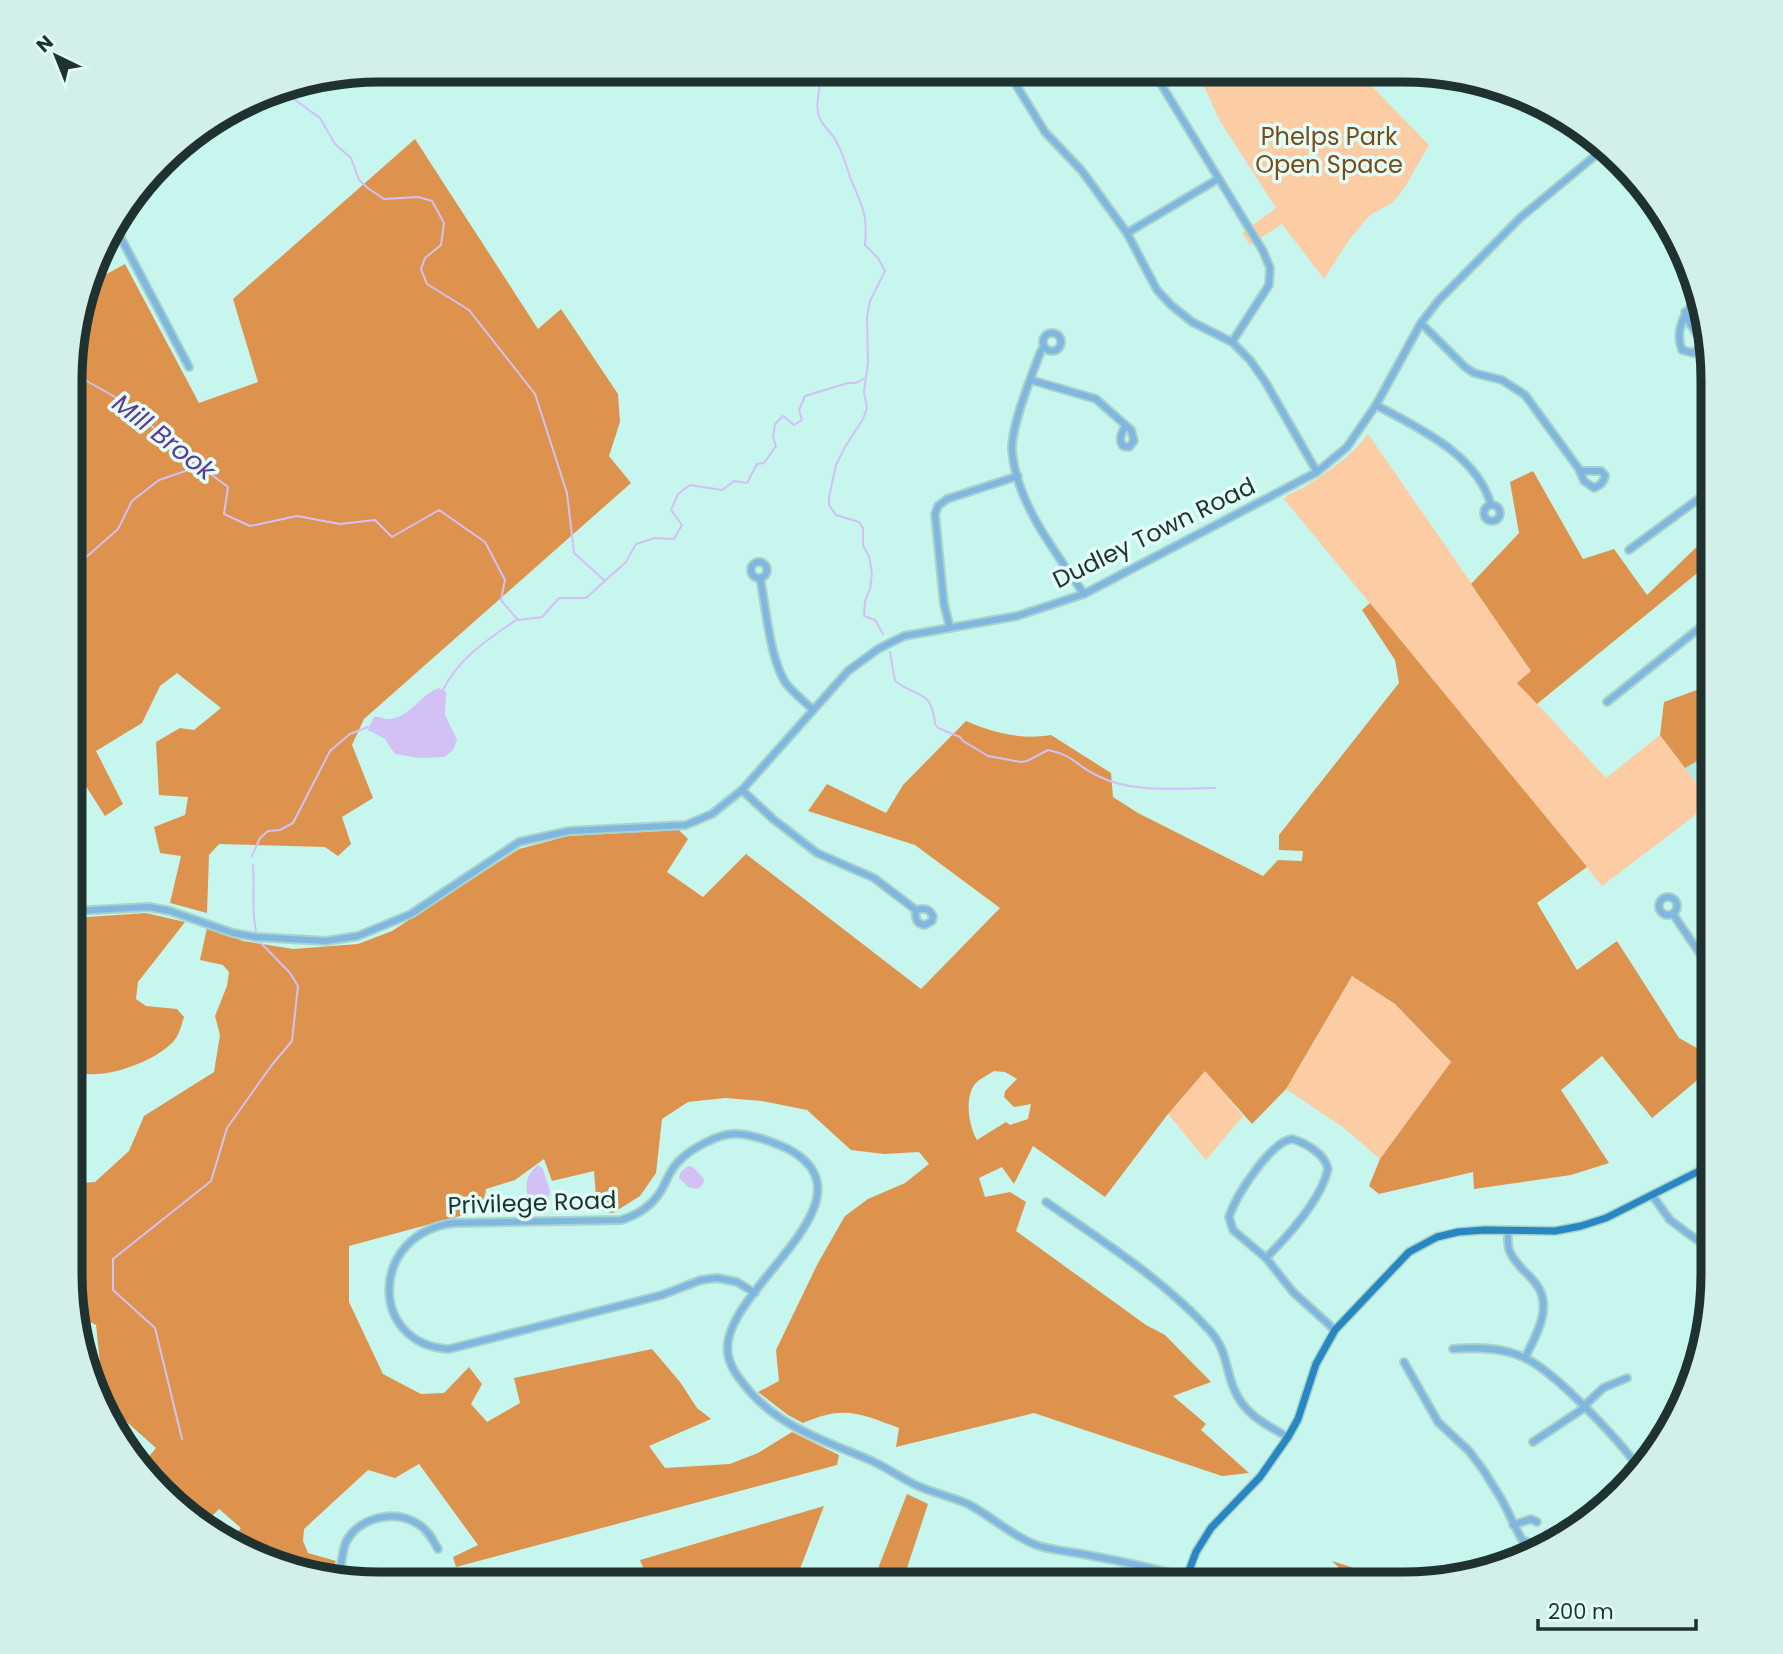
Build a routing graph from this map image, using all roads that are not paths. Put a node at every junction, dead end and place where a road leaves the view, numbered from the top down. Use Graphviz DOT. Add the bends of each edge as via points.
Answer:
graph roads {
  1 [pos="1014,82"];
  2 [pos="1160,82"];
  3 [pos="1597,154"];
  4 [pos="1218,179"];
  5 [pos="1127,233"];
  6 [pos="120,236"];
  7 [pos="1691,305"];
  8 [pos="1685,312"];
  9 [pos="1421,323"];
  10 [pos="1697,334"];
  11 [pos="1232,342"];
  12 [pos="1044,347"];
  13 [pos="1699,349"];
  14 [pos="189,367"];
  15 [pos="1031,380"];
  16 [pos="1376,405"];
  17 [pos="1125,426"];
  18 [pos="1579,469"];
  19 [pos="1317,472"];
  20 [pos="1018,476"];
  21 [pos="1701,497"];
  22 [pos="1491,505"];
  23 [pos="1629,550"];
  24 [pos="760,578"];
  25 [pos="1084,594"];
  26 [pos="950,628"];
  27 [pos="1701,628"];
  28 [pos="1607,702"];
  29 [pos="812,709"];
  30 [pos="742,790"];
  31 [pos="916,910"];
  32 [pos="82,911"];
  33 [pos="1673,914"];
  34 [pos="1701,955"];
  35 [pos="1701,1170"];
  36 [pos="1652,1195"];
  37 [pos="1046,1202"];
  38 [pos="1508,1230"];
  39 [pos="1701,1243"];
  40 [pos="1266,1258"];
  41 [pos="755,1293"];
  42 [pos="1335,1330"];
  43 [pos="1453,1349"];
  44 [pos="1525,1358"];
  45 [pos="1404,1362"];
  46 [pos="1627,1378"];
  47 [pos="1583,1408"];
  48 [pos="1288,1437"];
  49 [pos="1533,1441"];
  50 [pos="1634,1462"];
  51 [pos="1537,1522"];
  52 [pos="1513,1525"];
  53 [pos="1531,1543"];
  54 [pos="438,1549"];
  55 [pos="340,1569"];
  56 [pos="1160,1572"];
  57 [pos="1188,1572"];
  1 -- 5 [label="street" via="1045,132 1082,171"];
  2 -- 4 [label="street"];
  3 -- 9 [label="street, Dudley Town Road" via="1521,216"];
  4 -- 5 [label="street"];
  4 -- 11 [label="street" via="1270,268 1269,285"];
  5 -- 11 [label="street" via="1157,290 1171,305 1192,322"];
  6 -- 14 [label="street"];
  7 -- 8 [label="street"];
  8 -- 10 [label="street"];
  8 -- 13 [label="street" via="1680,345 1693,353"];
  9 -- 16 [label="street, Dudley Town Road"];
  9 -- 18 [label="street" via="1465,367 1502,380 1525,395"];
  11 -- 19 [label="street" via="1266,383"];
  12 -- 15 [label="street"];
  15 -- 17 [label="street" via="1096,399"];
  15 -- 20 [label="street" via="1013,436"];
  16 -- 19 [label="street, Dudley Town Road" via="1347,447"];
  16 -- 22 [label="street" via="1445,446 1487,489"];
  19 -- 25 [label="street, Dudley Town Road"];
  20 -- 25 [label="street" via="1035,523"];
  20 -- 26 [label="street" via="938,506 934,523"];
  21 -- 23 [label="street"];
  24 -- 29 [label="street" via="778,666 786,684"];
  25 -- 26 [label="street, Dudley Town Road" via="1017,616"];
  26 -- 29 [label="street, Dudley Town Road" via="904,636 878,649 848,671"];
  27 -- 28 [label="street"];
  29 -- 30 [label="street, Dudley Town Road"];
  30 -- 31 [label="street" via="817,853 874,878"];
  30 -- 32 [label="street, Dudley Town Road" via="712,814 686,825 569,831 519,842 411,914 358,936 326,941 256,937 149,907"];
  33 -- 34 [label="street"];
  35 -- 36 [label="main road"];
  36 -- 38 [label="main road" via="1581,1226 1555,1231"];
  36 -- 39 [label="street" via="1670,1220"];
  37 -- 48 [label="street" via="1140,1267 1210,1330 1221,1345 1240,1401 1261,1422"];
  38 -- 42 [label="main road" via="1458,1232 1419,1246 1401,1259"];
  38 -- 44 [label="street" via="1509,1251 1535,1280 1543,1302 1539,1329"];
  40 -- 40 [label="street" via="1292,1230 1327,1175 1325,1158 1297,1140 1280,1143 1261,1164 1229,1217 1233,1230"];
  40 -- 42 [label="street" via="1293,1292"];
  41 -- 41 [label="street, Privilege Road" via="811,1216 817,1188 799,1156 741,1133 720,1137 679,1160 654,1200 630,1217 454,1223 422,1231 397,1257 388,1289 394,1313 406,1329 433,1347 449,1349 662,1295 701,1280 737,1282"];
  41 -- 56 [label="street, Privilege Road" via="730,1329 728,1354 738,1377 777,1418 967,1504 1036,1545"];
  42 -- 48 [label="main road"];
  43 -- 44 [label="street" via="1479,1348"];
  44 -- 47 [label="street" via="1549,1374"];
  45 -- 52 [label="street" via="1438,1422 1484,1471"];
  46 -- 47 [label="street" via="1603,1388"];
  47 -- 49 [label="street"];
  47 -- 50 [label="street"];
  48 -- 57 [label="main road" via="1261,1476 1211,1528"];
  51 -- 52 [label="street" via="1531,1519"];
  52 -- 53 [label="street" via="1522,1540"];
  54 -- 55 [label="street" via="419,1524 381,1516 346,1543"];
}
